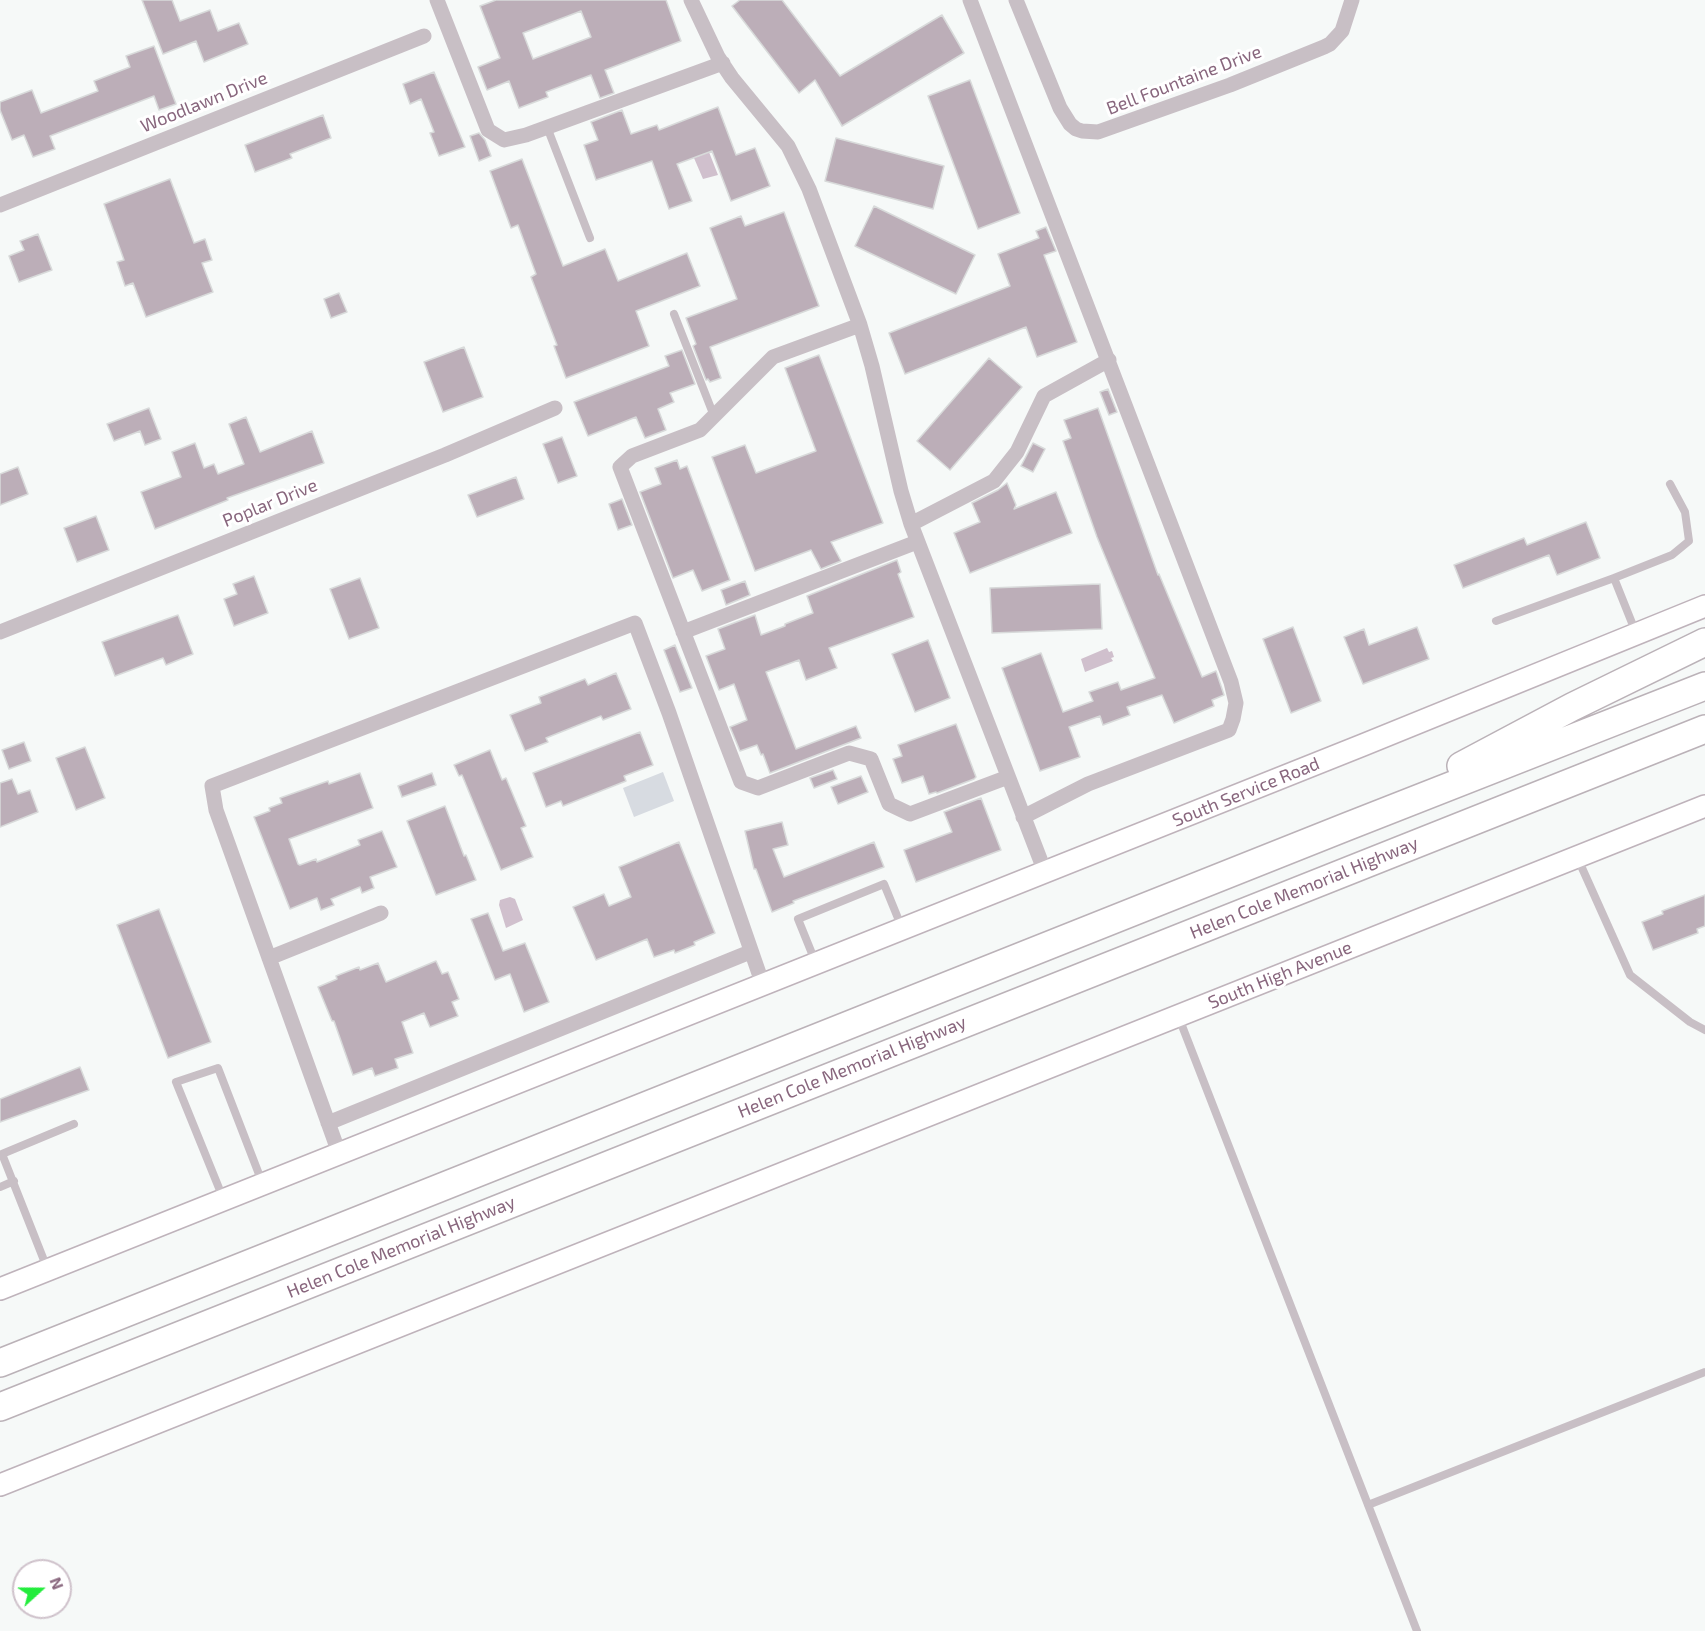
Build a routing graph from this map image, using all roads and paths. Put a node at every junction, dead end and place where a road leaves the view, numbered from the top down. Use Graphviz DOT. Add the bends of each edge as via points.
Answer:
graph roads {
  1 [pos="437,0"];
  2 [pos="691,0"];
  3 [pos="970,0"];
  4 [pos="1016,0"];
  5 [pos="1352,0"];
  6 [pos="424,36"];
  7 [pos="723,63"];
  8 [pos="547,127"];
  9 [pos="0,205"];
  10 [pos="590,238"];
  11 [pos="674,314"];
  12 [pos="860,325"];
  13 [pos="1108,360"];
  14 [pos="555,408"];
  15 [pos="714,416"];
  16 [pos="1670,484"];
  17 [pos="911,524"];
  18 [pos="918,542"];
  19 [pos="1614,578"];
  20 [pos="1705,606"];
  21 [pos="1496,621"];
  22 [pos="0,632"];
  23 [pos="683,632"];
  24 [pos="1636,634"];
  25 [pos="1705,642"];
  26 [pos="1705,686"];
  27 [pos="1699,732"];
  28 [pos="1008,777"];
  29 [pos="1705,806"];
  30 [pos="1023,818"];
  31 [pos="1346,827"];
  32 [pos="1578,857"];
  33 [pos="1045,872"];
  34 [pos="381,913"];
  35 [pos="903,929"];
  36 [pos="750,952"];
  37 [pos="269,958"];
  38 [pos="815,963"];
  39 [pos="763,985"];
  40 [pos="1178,1016"];
  41 [pos="1705,1030"];
  42 [pos="328,1123"];
  43 [pos="74,1124"];
  44 [pos="339,1153"];
  45 [pos="14,1181"];
  46 [pos="263,1184"];
  47 [pos="0,1187"];
  48 [pos="223,1199"];
  49 [pos="47,1270"];
  50 [pos="0,1288"];
  51 [pos="0,1363"];
  52 [pos="1705,1372"];
  53 [pos="0,1407"];
  54 [pos="0,1485"];
  55 [pos="1368,1505"];
  56 [pos="1417,1631"];
  1 -- 8 [label="street" via="488,130 504,140"];
  2 -- 7 [label="street"];
  3 -- 13 [label="street"];
  4 -- 5 [label="street, Bell Fountaine Drive" via="1060,108 1070,124 1082,131 1106,131 1330,44 1346,22"];
  6 -- 9 [label="street, Woodlawn Drive"];
  7 -- 8 [label="street"];
  7 -- 12 [label="street" via="795,158"];
  8 -- 10 [label="lane"];
  11 -- 15 [label="lane"];
  12 -- 15 [label="street" via="773,357"];
  12 -- 17 [label="street"];
  13 -- 17 [label="street" via="1044,396 1017,452 994,481"];
  13 -- 30 [label="street" via="1236,703 1229,730 1088,784"];
  14 -- 22 [label="street, Poplar Drive"];
  15 -- 23 [label="street" via="700,430 632,456 620,467"];
  16 -- 19 [label="lane" via="1685,512 1689,541 1672,555"];
  17 -- 18 [label="street"];
  18 -- 23 [label="street"];
  18 -- 28 [label="street"];
  19 -- 21 [label="lane"];
  19 -- 24 [label="lane"];
  20 -- 24 [label="main road, South Service Road"];
  23 -- 28 [label="street" via="741,782 758,788 849,753 871,759 889,804 910,814"];
  24 -- 33 [label="main road, South Service Road"];
  25 -- 31 [label="highway" via="1572,707"];
  26 -- 31 [label="highway"];
  27 -- 53 [label="highway, Helen Cole Memorial Highway"];
  28 -- 30 [label="street"];
  29 -- 32 [label="main road, South High Avenue"];
  30 -- 33 [label="street"];
  31 -- 51 [label="highway"];
  32 -- 40 [label="main road, South High Avenue"];
  32 -- 41 [label="lane" via="1630,975"];
  33 -- 35 [label="main road, South Service Road"];
  34 -- 37 [label="street"];
  35 -- 38 [label="main road, South Service Road"];
  35 -- 38 [label="lane" via="884,884 798,919"];
  36 -- 37 [label="street" via="635,623 212,786 216,810"];
  36 -- 39 [label="street"];
  36 -- 42 [label="street"];
  37 -- 42 [label="street"];
  38 -- 39 [label="main road, South Service Road"];
  39 -- 44 [label="main road, South Service Road"];
  40 -- 54 [label="main road, South High Avenue"];
  40 -- 55 [label="lane"];
  42 -- 44 [label="street"];
  43 -- 45 [label="lane" via="2,1154"];
  44 -- 46 [label="main road, South Service Road"];
  45 -- 47 [label="lane"];
  45 -- 49 [label="lane"];
  46 -- 48 [label="main road, South Service Road"];
  46 -- 48 [label="lane" via="218,1068 176,1082"];
  48 -- 49 [label="main road, South Service Road"];
  49 -- 50 [label="main road, South Service Road"];
  52 -- 55 [label="lane"];
  55 -- 56 [label="lane"];
}
